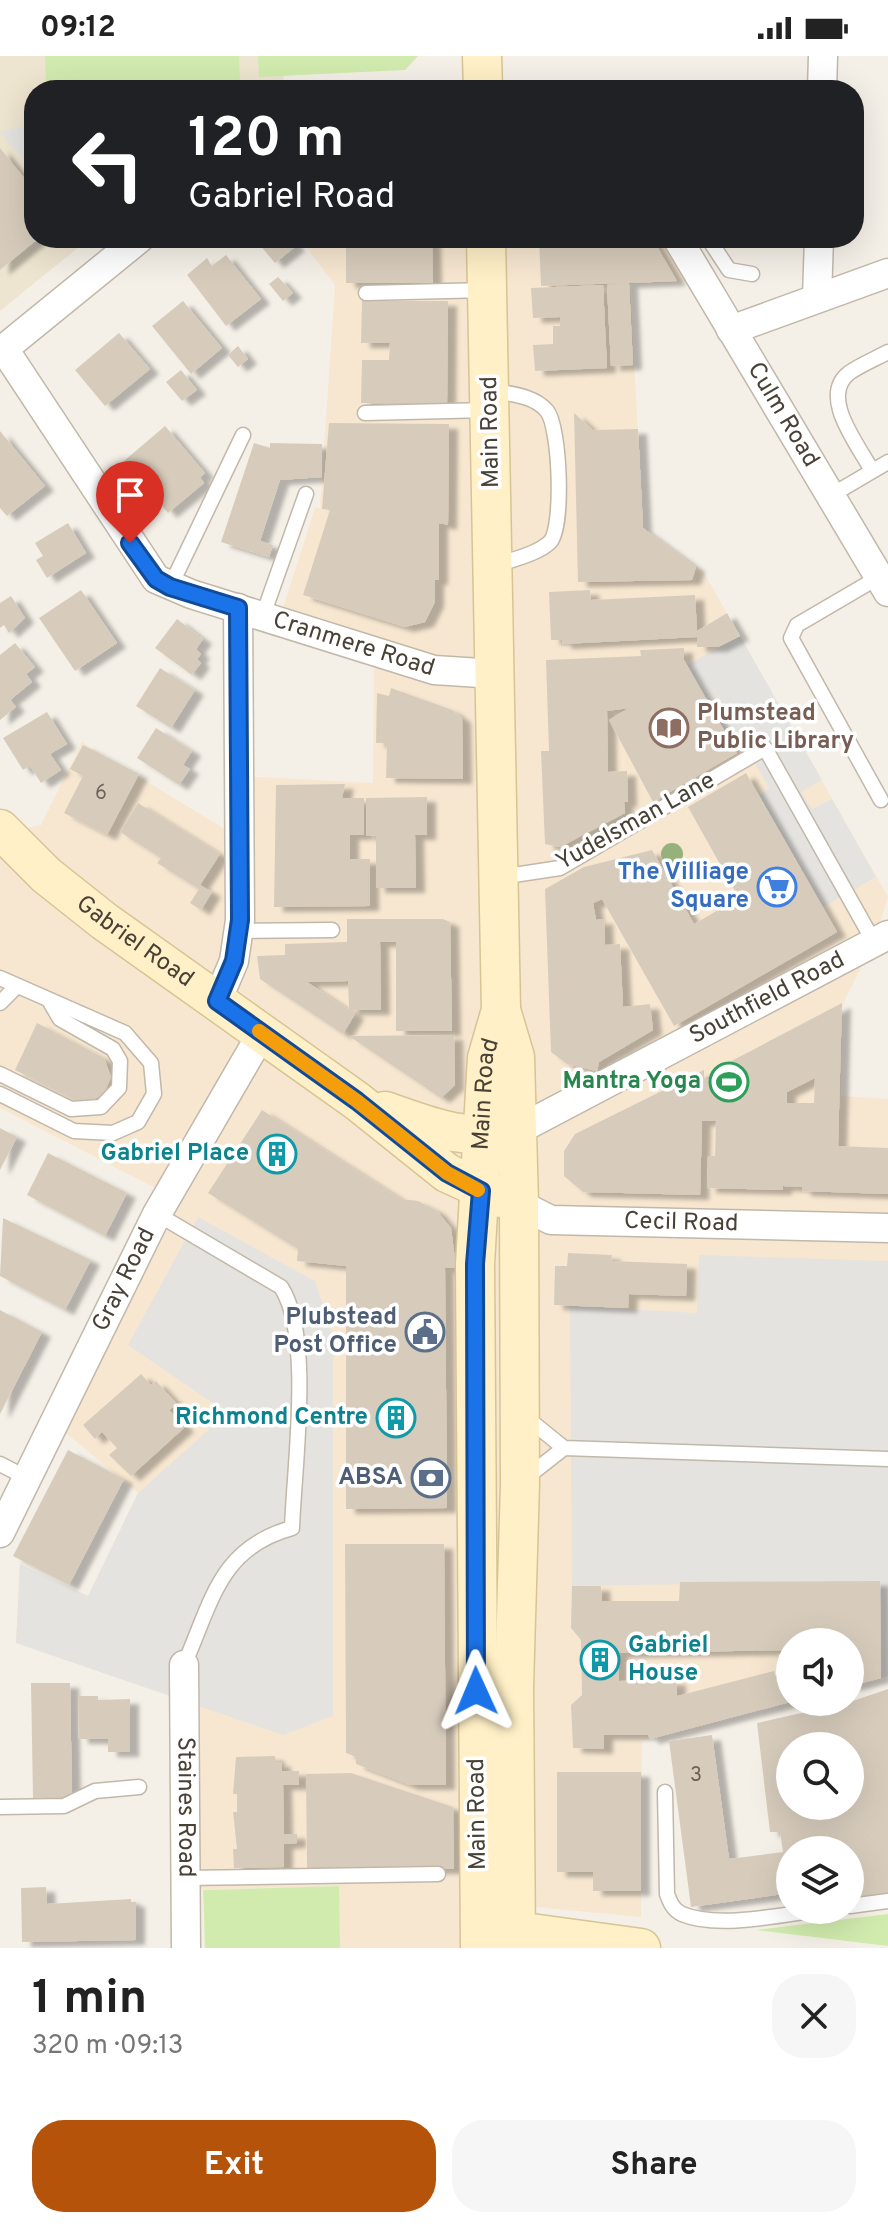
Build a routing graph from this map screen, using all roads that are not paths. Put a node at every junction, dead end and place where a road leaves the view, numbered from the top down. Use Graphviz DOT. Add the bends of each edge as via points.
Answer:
graph roads {
  1 [pos="482,56"];
  2 [pos="823,56"];
  3 [pos="483,80"];
  4 [pos="822,80"];
  5 [pos="128,248"];
  6 [pos="486,248"];
  7 [pos="683,248"];
  8 [pos="715,248"];
  9 [pos="819,248"];
  10 [pos="888,273"];
  11 [pos="752,274"];
  12 [pos="488,290"];
  13 [pos="366,293"];
  14 [pos="817,298"];
  15 [pos="731,330"];
  16 [pos="2,350"];
  17 [pos="888,352"];
  18 [pos="490,400"];
  19 [pos="365,413"];
  20 [pos="243,435"];
  21 [pos="888,462"];
  22 [pos="872,471"];
  23 [pos="306,494"];
  24 [pos="830,496"];
  25 [pos="494,566"];
  26 [pos="884,585"];
  27 [pos="170,587"];
  28 [pos="250,612"];
  29 [pos="496,674"];
  30 [pos="881,800"];
  31 [pos="2,835"];
  32 [pos="500,877"];
  33 [pos="332,930"];
  34 [pos="239,931"];
  35 [pos="881,938"];
  36 [pos="0,978"];
  37 [pos="17,986"];
  38 [pos="217,1001"];
  39 [pos="50,1002"];
  40 [pos="0,1003"];
  41 [pos="262,1033"];
  42 [pos="0,1074"];
  43 [pos="0,1094"];
  44 [pos="357,1101"];
  45 [pos="502,1133"];
  46 [pos="481,1191"];
  47 [pos="519,1204"];
  48 [pos="157,1214"];
  49 [pos="888,1228"];
  50 [pos="520,1409"];
  51 [pos="564,1448"];
  52 [pos="888,1459"];
  53 [pos="0,1464"];
  54 [pos="27,1478"];
  55 [pos="520,1484"];
  56 [pos="0,1533"];
  57 [pos="184,1665"];
  58 [pos="139,1787"];
  59 [pos="665,1792"];
  60 [pos="0,1807"];
  61 [pos="438,1874"];
  62 [pos="185,1878"];
  63 [pos="888,1901"];
  64 [pos="864,1904"];
  65 [pos="776,1915"];
  66 [pos="480,1937"];
  67 [pos="516,1939"];
  68 [pos="186,1948"];
  69 [pos="641,1948"];
  1 -- 3 [label="main road"];
  2 -- 4 [label="street"];
  5 -- 16 [label="street"];
  6 -- 12 [label="main road, Main Road"];
  7 -- 15 [label="street, Culm Road"];
  8 -- 11 [label="lane" via="729,270"];
  9 -- 14 [label="street"];
  10 -- 14 [label="street"];
  12 -- 13 [label="lane"];
  12 -- 18 [label="main road, Main Road"];
  14 -- 15 [label="street"];
  15 -- 24 [label="street, Culm Road"];
  16 -- 27 [label="street, Cranmere Road" via="130,543 156,579"];
  17 -- 22 [label="lane" via="848,374 838,392 841,413"];
  18 -- 19 [label="lane"];
  18 -- 25 [label="main road, Main Road"];
  18 -- 25 [label="lane" via="532,399 545,408 553,420 557,462 556,534 548,545"];
  20 -- 27 [label="lane"];
  21 -- 22 [label="lane"];
  22 -- 24 [label="lane"];
  23 -- 28 [label="lane"];
  24 -- 26 [label="street, Culm Road"];
  25 -- 29 [label="main road, Main Road"];
  26 -- 30 [label="lane" via="797,625 791,638"];
  27 -- 28 [label="street, Cranmere Road"];
  28 -- 29 [label="street, Cranmere Road" via="434,670"];
  28 -- 34 [label="street"];
  29 -- 32 [label="main road, Main Road"];
  31 -- 38 [label="main road, Gabriel Road" via="104,921"];
  32 -- 35 [label="lane, Yudelsman Lane" via="560,868 765,748"];
  32 -- 45 [label="main road, Main Road" via="501,1010 515,1057"];
  33 -- 34 [label="lane"];
  34 -- 38 [label="street" via="234,961"];
  35 -- 45 [label="street, Southfield Road"];
  36 -- 37 [label="lane"];
  37 -- 39 [label="lane"];
  37 -- 40 [label="lane"];
  38 -- 41 [label="main road, Gabriel Road"];
  39 -- 42 [label="lane" via="60,1019 113,1049 120,1061 119,1088 101,1107 71,1109"];
  39 -- 43 [label="lane" via="125,1033 151,1063 154,1094 138,1122 113,1133 74,1131"];
  41 -- 44 [label="main road, Gabriel Road"];
  41 -- 48 [label="street, Gray Road"];
  44 -- 45 [label="main road, Gabriel Road" via="454,1135"];
  44 -- 46 [label="main road, Gabriel Road" via="447,1173"];
  45 -- 46 [label="main road, Main Road"];
  45 -- 47 [label="main road, Main Road"];
  46 -- 47 [label="main road, Cecil Road"];
  46 -- 66 [label="main road, Main Road" via="475,1264"];
  47 -- 49 [label="street, Cecil Road" via="551,1220"];
  47 -- 50 [label="main road, Main Road"];
  48 -- 54 [label="street, Gray Road"];
  48 -- 57 [label="lane" via="281,1287 291,1303 299,1338 292,1528 265,1536 235,1557"];
  50 -- 51 [label="lane"];
  50 -- 55 [label="main road, Main Road"];
  51 -- 52 [label="lane"];
  51 -- 55 [label="lane"];
  53 -- 54 [label="lane"];
  54 -- 56 [label="street, Gray Road"];
  55 -- 67 [label="main road, Main Road" via="514,1686"];
  57 -- 62 [label="street, Staines Road"];
  58 -- 60 [label="lane" via="95,1791 64,1806"];
  59 -- 65 [label="lane" via="667,1894 672,1907 704,1918"];
  61 -- 62 [label="lane"];
  62 -- 68 [label="street, Staines Road"];
  63 -- 64 [label="lane"];
  66 -- 67 [label="main road"];
  67 -- 69 [label="main road"];
}
